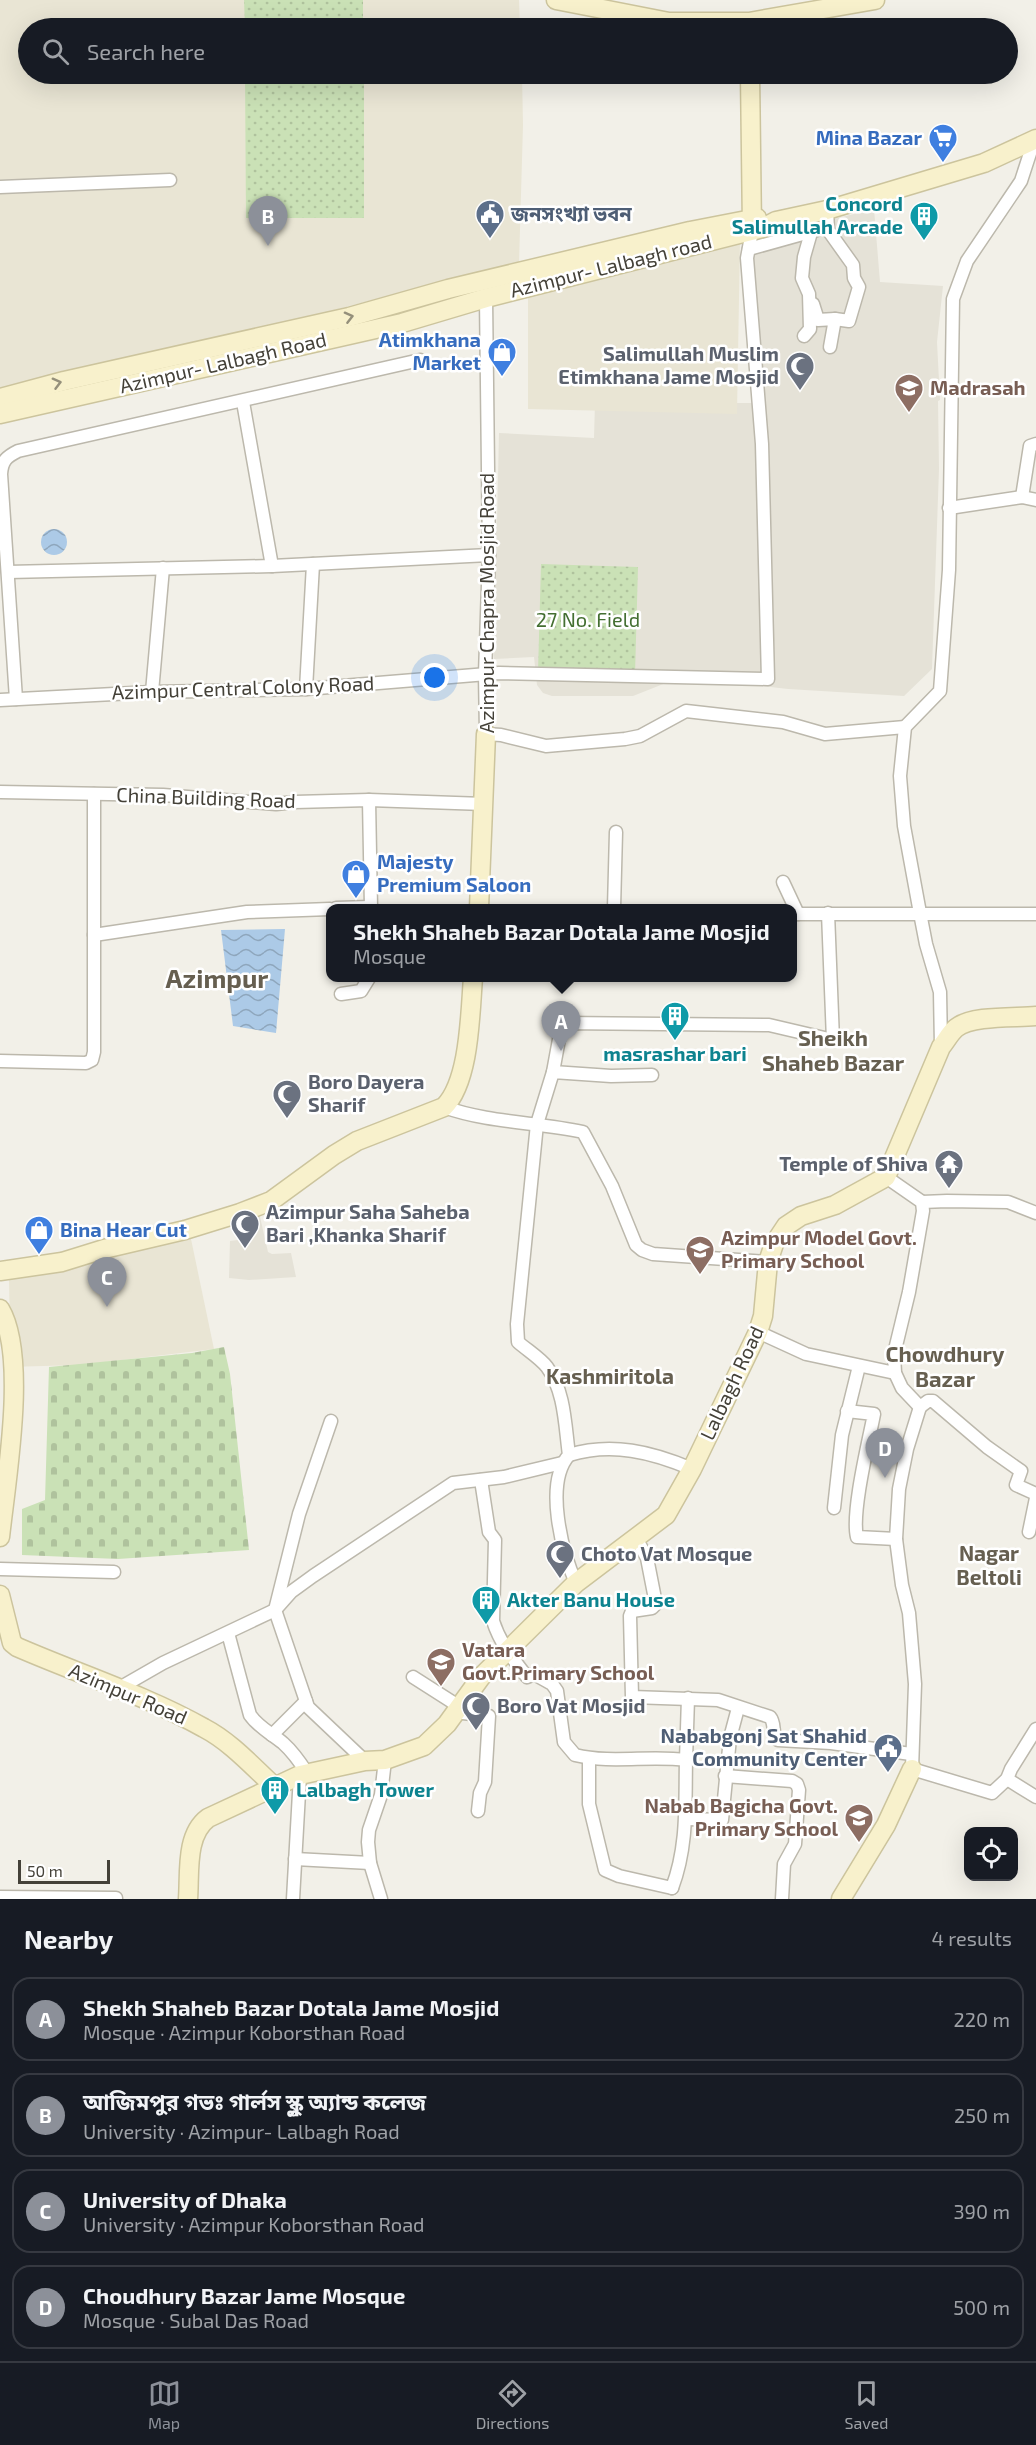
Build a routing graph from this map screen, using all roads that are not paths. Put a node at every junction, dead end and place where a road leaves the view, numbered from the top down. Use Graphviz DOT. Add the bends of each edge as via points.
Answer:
graph roads {
  1 [pos="559,0"];
  2 [pos="874,0"];
  3 [pos="649,18"];
  4 [pos="789,18"];
  5 [pos="751,84"];
  6 [pos="762,84"];
  7 [pos="1035,140"];
  8 [pos="170,180"];
  9 [pos="0,187"];
  10 [pos="827,210"];
  11 [pos="761,223"];
  12 [pos="812,229"];
  13 [pos="828,230"];
  14 [pos="749,249"];
  15 [pos="809,294"];
  16 [pos="486,298"];
  17 [pos="446,310"];
  18 [pos="836,319"];
  19 [pos="804,336"];
  20 [pos="830,347"];
  21 [pos="420,360"];
  22 [pos="0,398"];
  23 [pos="243,402"];
  24 [pos="0,414"];
  25 [pos="1036,444"];
  26 [pos="1023,497"];
  27 [pos="1036,500"];
  28 [pos="949,508"];
  29 [pos="489,555"];
  30 [pos="313,564"];
  31 [pos="273,566"];
  32 [pos="163,568"];
  33 [pos="8,572"];
  34 [pos="485,674"];
  35 [pos="306,689"];
  36 [pos="152,692"];
  37 [pos="16,699"];
  38 [pos="0,700"];
  39 [pos="905,727"];
  40 [pos="486,734"];
  41 [pos="0,792"];
  42 [pos="93,794"];
  43 [pos="369,800"];
  44 [pos="484,804"];
  45 [pos="616,832"];
  46 [pos="783,882"];
  47 [pos="370,904"];
  48 [pos="479,904"];
  49 [pos="614,904"];
  50 [pos="791,904"];
  51 [pos="326,909"];
  52 [pos="828,913"];
  53 [pos="797,914"];
  54 [pos="920,914"];
  55 [pos="1036,914"];
  56 [pos="94,935"];
  57 [pos="367,982"];
  58 [pos="473,982"];
  59 [pos="341,994"];
  60 [pos="1036,1016"];
  61 [pos="941,1047"];
  62 [pos="0,1061"];
  63 [pos="553,1072"];
  64 [pos="652,1075"];
  65 [pos="444,1107"];
  66 [pos="537,1124"];
  67 [pos="886,1177"];
  68 [pos="922,1202"];
  69 [pos="1036,1213"];
  70 [pos="768,1262"];
  71 [pos="0,1271"];
  72 [pos="0,1309"];
  73 [pos="0,1328"];
  74 [pos="758,1332"];
  75 [pos="859,1366"];
  76 [pos="895,1373"];
  77 [pos="920,1407"];
  78 [pos="847,1411"];
  79 [pos="331,1421"];
  80 [pos="566,1459"];
  81 [pos="692,1469"];
  82 [pos="0,1475"];
  83 [pos="482,1480"];
  84 [pos="1036,1496"];
  85 [pos="834,1508"];
  86 [pos="1029,1532"];
  87 [pos="0,1537"];
  88 [pos="636,1538"];
  89 [pos="896,1539"];
  90 [pos="0,1569"];
  91 [pos="114,1572"];
  92 [pos="576,1583"];
  93 [pos="0,1595"];
  94 [pos="275,1610"];
  95 [pos="0,1631"];
  96 [pos="228,1633"];
  97 [pos="508,1652"];
  98 [pos="413,1677"];
  99 [pos="115,1691"];
  100 [pos="688,1698"];
  101 [pos="306,1701"];
  102 [pos="460,1707"];
  103 [pos="738,1708"];
  104 [pos="1036,1729"];
  105 [pos="272,1735"];
  106 [pos="589,1759"];
  107 [pos="385,1760"];
  108 [pos="686,1760"];
  109 [pos="365,1761"];
  110 [pos="911,1761"];
  111 [pos="303,1774"];
  112 [pos="724,1776"];
  113 [pos="1007,1779"];
  114 [pos="270,1790"];
  115 [pos="1036,1797"];
  116 [pos="478,1811"];
  117 [pos="687,1819"];
  118 [pos="295,1859"];
  119 [pos="370,1863"];
  120 [pos="674,1894"];
  121 [pos="0,1897"];
  122 [pos="845,1897"];
  123 [pos="116,1898"];
  124 [pos="188,1899"];
  125 [pos="293,1899"];
  126 [pos="381,1899"];
  127 [pos="782,1899"];
  1 -- 3 [label="main road"];
  2 -- 4 [label="main road"];
  5 -- 11 [label="main road"];
  6 -- 11 [label="main road"];
  7 -- 10 [label="main road, Azimpur- Lalbagh road" via="984,163"];
  7 -- 28 [label="street" via="1021,181 967,261 953,299"];
  8 -- 9 [label="street"];
  10 -- 11 [label="main road, Azimpur- Lalbagh road"];
  10 -- 13 [label="street"];
  11 -- 14 [label="street"];
  11 -- 16 [label="main road, Azimpur- Lalbagh road"];
  22 -- 11 [label="main road, one-way" via="349,317 690,231"];
  12 -- 13 [label="street"];
  12 -- 14 [label="street"];
  12 -- 15 [label="street" via="802,278"];
  13 -- 18 [label="street" via="853,265 859,286 849,321"];
  14 -- 34 [label="street, Azimpur Central Colony Road" via="762,444 768,679"];
  15 -- 18 [label="street" via="818,320"];
  15 -- 19 [label="street" via="810,329"];
  16 -- 17 [label="main road, Azimpur- Lalbagh road"];
  16 -- 29 [label="street, Azimpur Chapra Mosjid Road"];
  17 -- 24 [label="main road, Azimpur- Lalbagh Road"];
  18 -- 20 [label="street"];
  21 -- 23 [label="street"];
  23 -- 31 [label="street"];
  23 -- 33 [label="street" via="7,456 1,474"];
  25 -- 26 [label="street" via="1030,446"];
  26 -- 27 [label="street"];
  26 -- 28 [label="street"];
  28 -- 39 [label="street" via="949,570 940,692"];
  29 -- 30 [label="street"];
  29 -- 34 [label="street, Azimpur Chapra Mosjid Road"];
  30 -- 31 [label="street"];
  30 -- 35 [label="street"];
  31 -- 32 [label="street"];
  32 -- 33 [label="street"];
  32 -- 36 [label="street"];
  33 -- 37 [label="street"];
  34 -- 35 [label="street, Azimpur Central Colony Road"];
  34 -- 40 [label="street, Azimpur Chapra Mosjid Road"];
  35 -- 36 [label="street, Azimpur Central Colony Road"];
  36 -- 37 [label="street, Azimpur Central Colony Road"];
  37 -- 38 [label="street, Azimpur Central Colony Road"];
  39 -- 40 [label="street" via="825,734 783,722 686,711 640,736 625,739 546,746"];
  39 -- 54 [label="street" via="900,776 904,826"];
  40 -- 44 [label="main road, Azimpur Chapra Mosjid Road"];
  41 -- 42 [label="street, China Building Road"];
  42 -- 43 [label="street, China Building Road" via="276,804"];
  42 -- 56 [label="street"];
  43 -- 44 [label="street, China Building Road"];
  43 -- 47 [label="street"];
  44 -- 48 [label="main road, Azimpur Chapra Mosjid Road"];
  45 -- 49 [label="street"];
  46 -- 50 [label="street"];
  51 -- 56 [label="street" via="248,912"];
  52 -- 53 [label="street"];
  52 -- 54 [label="street"];
  52 -- 63 [label="street" via="832,1040 769,1025 562,1023"];
  54 -- 55 [label="street"];
  54 -- 61 [label="street" via="940,992"];
  56 -- 62 [label="street" via="92,1060"];
  57 -- 59 [label="street" via="361,991"];
  58 -- 65 [label="main road" via="464,1060 453,1098"];
  60 -- 61 [label="main road" via="963,1023"];
  61 -- 67 [label="main road"];
  63 -- 64 [label="street"];
  63 -- 66 [label="street"];
  65 -- 66 [label="street" via="476,1117"];
  65 -- 71 [label="main road" via="357,1141 270,1201 246,1210 62,1262"];
  66 -- 70 [label="street" via="583,1132 612,1186 636,1245 642,1250"];
  66 -- 80 [label="street" via="518,1342 546,1365 555,1380"];
  67 -- 68 [label="street"];
  67 -- 70 [label="main road, Lalbagh Road" via="844,1201 801,1216 786,1226 771,1249"];
  68 -- 69 [label="street" via="1008,1202"];
  68 -- 76 [label="street" via="909,1292 894,1354"];
  70 -- 74 [label="main road, Lalbagh Road"];
  72 -- 87 [label="main road" via="10,1336 14,1385"];
  73 -- 82 [label="main road" via="6,1359"];
  74 -- 75 [label="street" via="806,1354"];
  74 -- 81 [label="main road, Lalbagh Road"];
  75 -- 76 [label="street"];
  75 -- 78 [label="street"];
  76 -- 77 [label="street" via="902,1388"];
  77 -- 84 [label="street" via="933,1401 1021,1471 1016,1485"];
  77 -- 89 [label="street" via="899,1489"];
  78 -- 85 [label="street"];
  78 -- 89 [label="street" via="874,1414 858,1507 857,1537"];
  79 -- 94 [label="street" via="299,1514"];
  80 -- 81 [label="street" via="586,1450 614,1447"];
  80 -- 83 [label="street"];
  80 -- 92 [label="street" via="557,1515 561,1541"];
  81 -- 88 [label="main road, Lalbagh Road" via="666,1515"];
  83 -- 94 [label="street" via="453,1483 313,1576"];
  83 -- 97 [label="street" via="489,1532 495,1540 493,1622"];
  84 -- 86 [label="street"];
  88 -- 92 [label="main road, Lalbagh Road"];
  88 -- 100 [label="street" via="647,1558 656,1604 632,1611 630,1616 631,1695"];
  89 -- 110 [label="street" via="909,1612 915,1684"];
  90 -- 91 [label="street"];
  92 -- 97 [label="main road, Lalbagh Road"];
  93 -- 99 [label="main road, Azimpur Road" via="12,1643"];
  94 -- 96 [label="street"];
  94 -- 101 [label="street"];
  95 -- 99 [label="main road, Azimpur Road" via="12,1654"];
  96 -- 99 [label="street"];
  96 -- 105 [label="street" via="250,1715 257,1726"];
  97 -- 102 [label="main road, Lalbagh Road" via="481,1677"];
  97 -- 106 [label="street" via="527,1677 534,1674 552,1684 560,1701 564,1742 575,1755"];
  98 -- 102 [label="street"];
  99 -- 114 [label="main road, Azimpur Road" via="201,1739"];
  100 -- 103 [label="street" via="718,1700"];
  100 -- 108 [label="street"];
  101 -- 105 [label="street"];
  101 -- 109 [label="street"];
  102 -- 107 [label="main road, Lalbagh Road" via="424,1746"];
  102 -- 116 [label="street" via="463,1713 489,1716 485,1782"];
  103 -- 110 [label="street" via="770,1717 778,1740 831,1743"];
  103 -- 112 [label="street"];
  104 -- 113 [label="street"];
  105 -- 111 [label="street" via="296,1756"];
  106 -- 108 [label="street"];
  106 -- 120 [label="street" via="589,1804 605,1870"];
  107 -- 109 [label="main road, Lalbagh Road"];
  107 -- 119 [label="street" via="381,1794 369,1830"];
  108 -- 117 [label="street"];
  109 -- 111 [label="main road, Lalbagh Road"];
  110 -- 113 [label="street" via="992,1793"];
  110 -- 122 [label="main road" via="886,1825"];
  111 -- 114 [label="main road, Lalbagh Road"];
  111 -- 118 [label="street"];
  112 -- 117 [label="street" via="722,1820"];
  112 -- 127 [label="street" via="792,1781 800,1790 795,1845 784,1864"];
  113 -- 115 [label="street"];
  114 -- 124 [label="main road" via="199,1825 193,1836"];
  117 -- 120 [label="street"];
  118 -- 119 [label="street"];
  118 -- 125 [label="street"];
  119 -- 126 [label="street"];
  121 -- 123 [label="street"];
}
